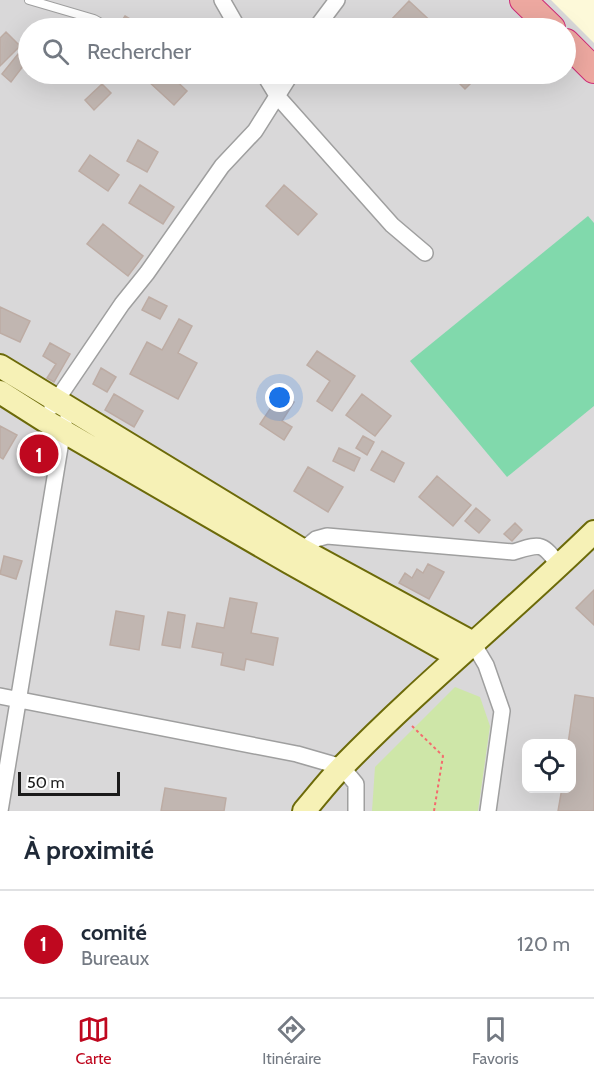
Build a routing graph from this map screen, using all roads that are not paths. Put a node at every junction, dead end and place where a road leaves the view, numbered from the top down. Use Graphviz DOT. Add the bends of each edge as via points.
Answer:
graph roads {
  1 [pos="29,0"];
  2 [pos="222,0"];
  3 [pos="337,0"];
  4 [pos="523,0"];
  5 [pos="91,18"];
  6 [pos="232,18"];
  7 [pos="324,18"];
  8 [pos="542,18"];
  9 [pos="576,52"];
  10 [pos="594,70"];
  11 [pos="270,84"];
  12 [pos="285,84"];
  13 [pos="278,97"];
  14 [pos="425,253"];
  15 [pos="0,366"];
  16 [pos="0,392"];
  17 [pos="63,404"];
  18 [pos="53,424"];
  19 [pos="594,532"];
  20 [pos="295,556"];
  21 [pos="559,566"];
  22 [pos="465,650"];
  23 [pos="0,696"];
  24 [pos="17,699"];
  25 [pos="342,767"];
  26 [pos="0,811"];
  27 [pos="304,811"];
  28 [pos="356,811"];
  29 [pos="488,811"];
  1 -- 5 [label="lane"];
  2 -- 6 [label="street"];
  3 -- 7 [label="street"];
  4 -- 8 [label="highway"];
  9 -- 10 [label="highway"];
  11 -- 13 [label="street"];
  12 -- 13 [label="street"];
  13 -- 14 [label="street" via="392,225"];
  13 -- 17 [label="street" via="255,131 222,166 122,304"];
  15 -- 17 [label="main road"];
  16 -- 18 [label="main road"];
  17 -- 18 [label="street"];
  17 -- 20 [label="main road"];
  18 -- 20 [label="main road"];
  18 -- 24 [label="street"];
  19 -- 21 [label="main road"];
  20 -- 21 [label="street" via="316,539 327,536 513,552 542,546"];
  20 -- 22 [label="main road"];
  21 -- 22 [label="main road"];
  22 -- 25 [label="main road"];
  22 -- 29 [label="street" via="486,665 502,711"];
  23 -- 24 [label="street"];
  24 -- 25 [label="street" via="297,754"];
  24 -- 26 [label="street"];
  25 -- 27 [label="main road"];
  25 -- 28 [label="street" via="356,784"];
}
